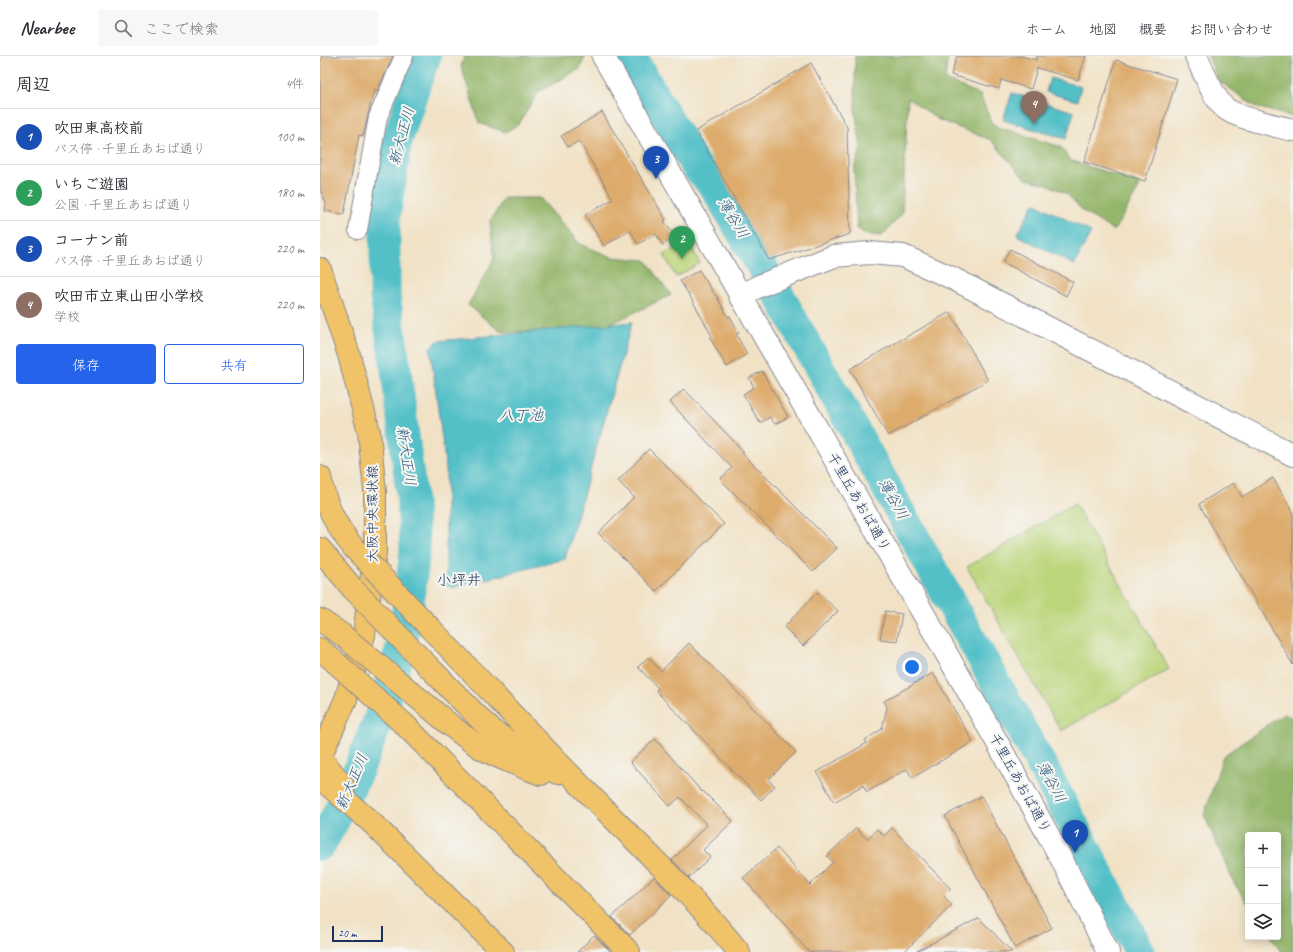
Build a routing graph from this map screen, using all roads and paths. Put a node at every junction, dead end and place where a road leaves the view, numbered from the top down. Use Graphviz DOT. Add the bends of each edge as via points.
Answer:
graph roads {
  1 [pos="404,56"];
  2 [pos="603,56"];
  3 [pos="1196,56"];
  4 [pos="1293,130"];
  5 [pos="358,230"];
  6 [pos="320,269"];
  7 [pos="749,291"];
  8 [pos="1293,455"];
  9 [pos="320,476"];
  10 [pos="320,548"];
  11 [pos="320,620"];
  12 [pos="327,655"];
  13 [pos="320,757"];
  14 [pos="320,778"];
  15 [pos="596,801"];
  16 [pos="372,823"];
  17 [pos="503,952"];
  18 [pos="629,952"];
  19 [pos="739,952"];
  20 [pos="1108,952"];
  1 -- 5 [label="street" via="378,117"];
  2 -- 7 [label="street, 千里丘あおば通り"];
  3 -- 4 [label="street" via="1225,108 1242,117"];
  6 -- 13 [label="main road, 大阪中央環状線" via="349,354 370,432 375,492 375,552 364,635 346,699"];
  7 -- 8 [label="street" via="834,256 870,253 903,256 952,278"];
  7 -- 20 [label="street, 千里丘あおば通り" via="1062,860"];
  9 -- 15 [label="main road, bridge" via="331,516 341,533"];
  10 -- 15 [label="main road, bridge" via="353,589 484,723"];
  11 -- 15 [label="main road, bridge" via="482,748"];
  12 -- 18 [label="main road, bridge" via="406,726"];
  13 -- 16 [label="main road"];
  14 -- 16 [label="main road"];
  15 -- 19 [label="main road" via="670,876"];
  16 -- 17 [label="main road"];
}
